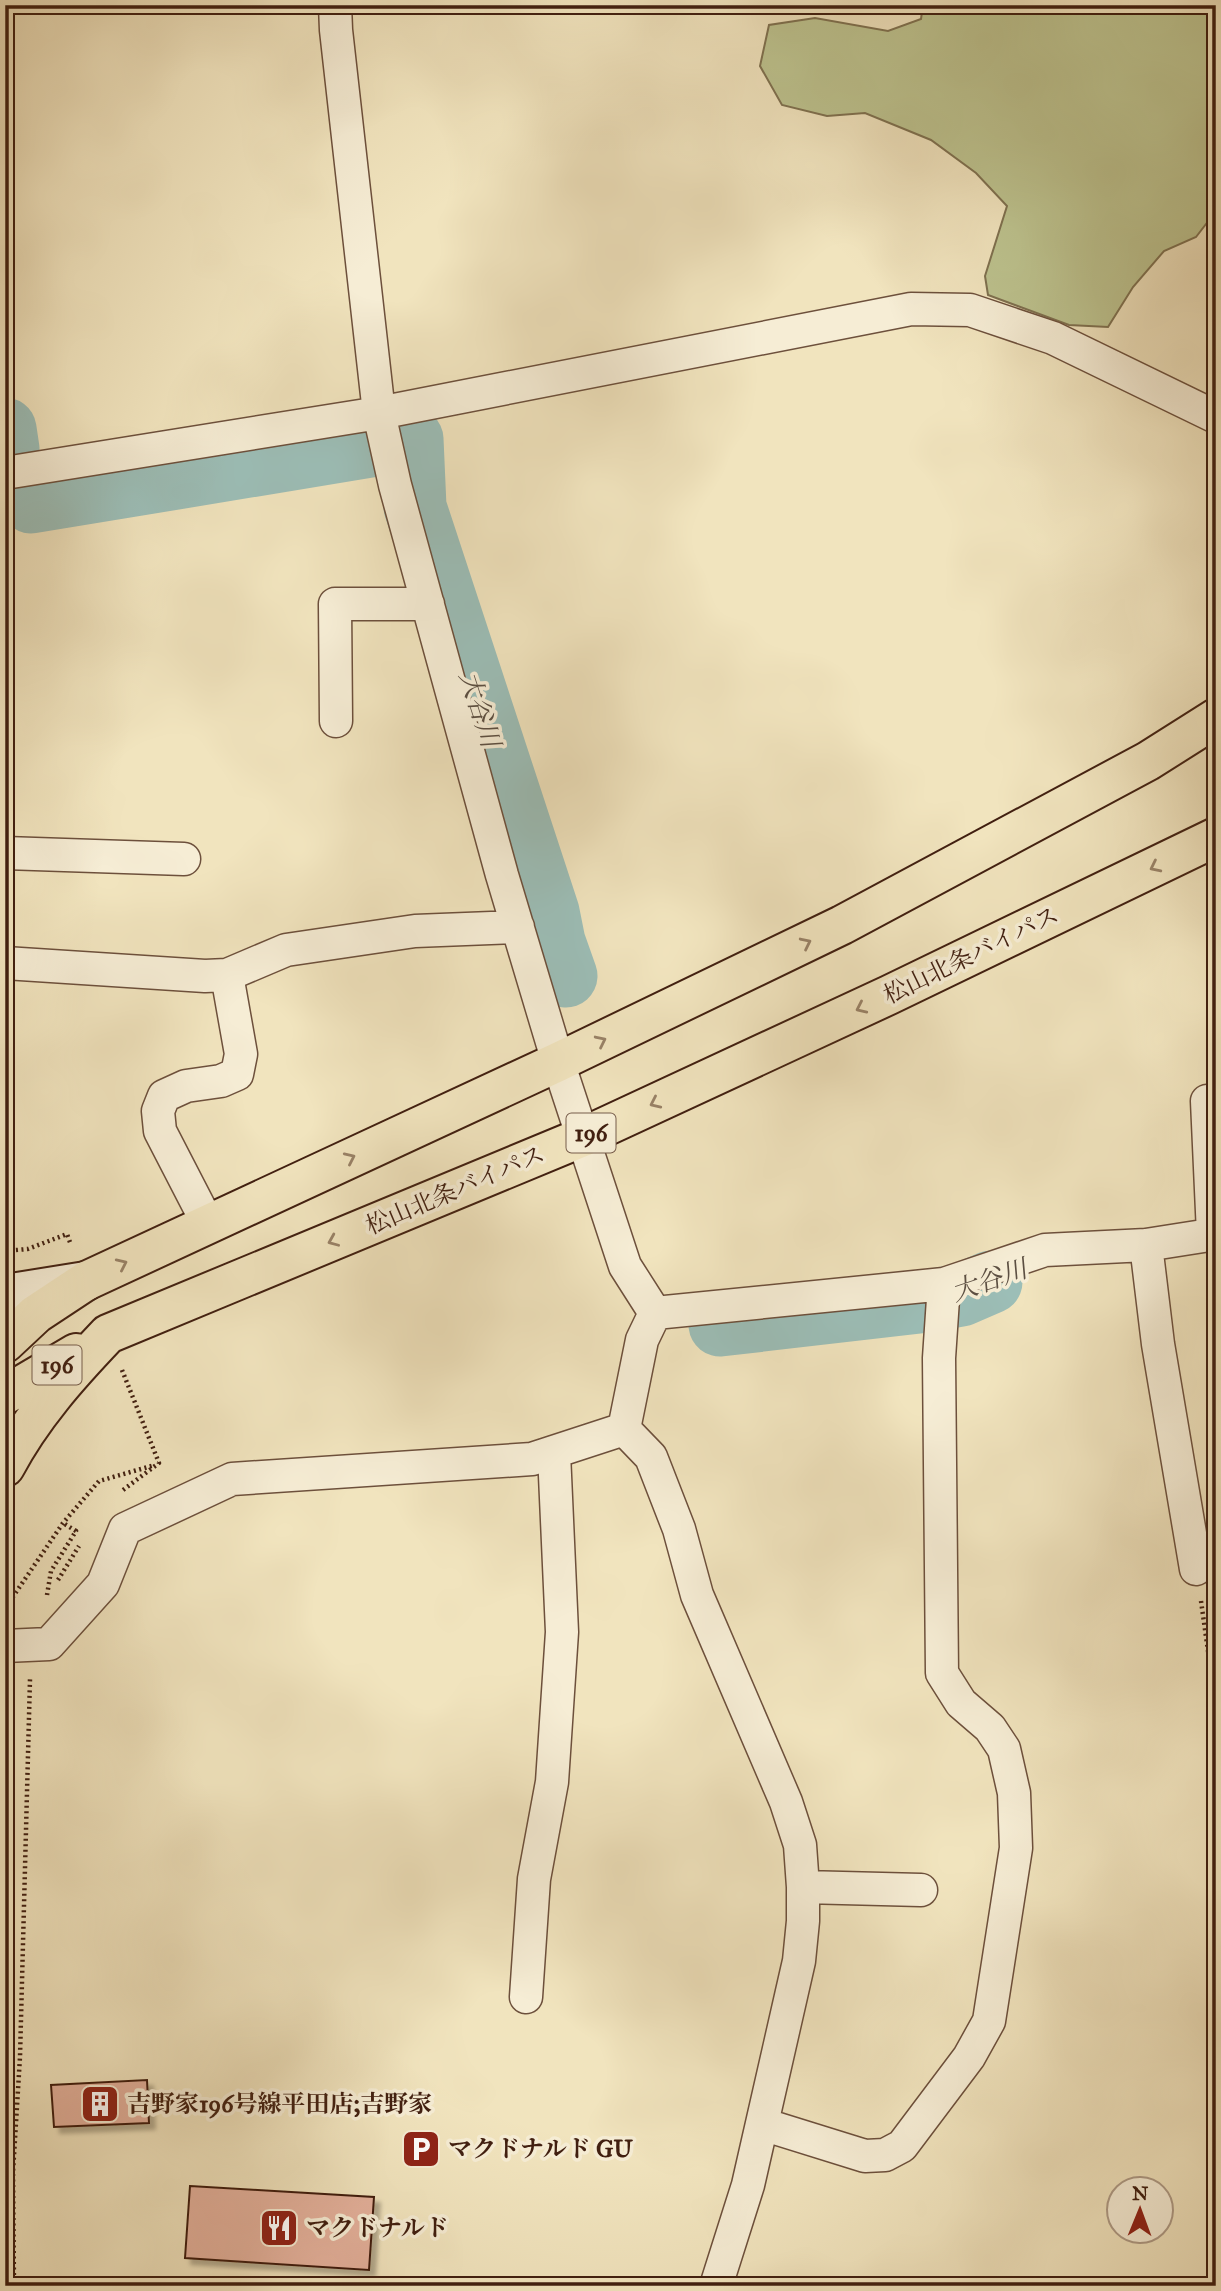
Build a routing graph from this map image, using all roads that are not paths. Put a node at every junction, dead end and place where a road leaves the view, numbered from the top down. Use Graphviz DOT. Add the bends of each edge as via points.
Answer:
graph roads {
  1 [pos="335,5"];
  2 [pos="379,413"];
  3 [pos="1216,417"];
  4 [pos="5,473"];
  5 [pos="428,604"];
  6 [pos="1216,718"];
  7 [pos="335,721"];
  8 [pos="1216,837"];
  9 [pos="5,853"];
  10 [pos="184,859"];
  11 [pos="518,927"];
  12 [pos="5,962"];
  13 [pos="227,975"];
  14 [pos="558,1062"];
  15 [pos="1207,1101"];
  16 [pos="583,1137"];
  17 [pos="208,1224"];
  18 [pos="1214,1234"];
  19 [pos="1146,1245"];
  20 [pos="86,1281"];
  21 [pos="944,1284"];
  22 [pos="5,1294"];
  23 [pos="655,1313"];
  24 [pos="108,1334"];
  25 [pos="5,1343"];
  26 [pos="5,1395"];
  27 [pos="624,1429"];
  28 [pos="554,1453"];
  29 [pos="5,1467"];
  30 [pos="1196,1569"];
  31 [pos="18,1646"];
  32 [pos="803,1887"];
  33 [pos="920,1891"];
  34 [pos="526,1997"];
  35 [pos="762,2124"];
  36 [pos="716,2286"];
  1 -- 2 [label="street"];
  2 -- 3 [label="street" via="911,309 970,310 1054,338"];
  2 -- 4 [label="street"];
  2 -- 5 [label="street"];
  5 -- 7 [label="street" via="335,604"];
  5 -- 11 [label="street"];
  14 -- 6 [label="highway, 196, one-way" via="842,925 1148,761"];
  8 -- 16 [label="highway, 松山北条バイパス / 196, one-way"];
  9 -- 10 [label="street"];
  11 -- 13 [label="street" via="415,931 286,950"];
  11 -- 14 [label="street"];
  12 -- 13 [label="street"];
  13 -- 17 [label="street" via="241,1054 237,1074 164,1096 158,1111 160,1131"];
  14 -- 16 [label="street"];
  17 -- 14 [label="highway, 196, one-way"];
  15 -- 18 [label="street"];
  16 -- 23 [label="street" via="625,1266"];
  16 -- 24 [label="highway, 松山北条バイパス / 196, one-way"];
  20 -- 17 [label="highway, 196, one-way"];
  18 -- 19 [label="street"];
  19 -- 21 [label="street" via="1045,1250"];
  19 -- 30 [label="street"];
  20 -- 22 [label="main road"];
  20 -- 25 [label="highway, 196" via="36,1314"];
  21 -- 23 [label="street"];
  21 -- 35 [label="street" via="939,1358 942,1673 961,1703 990,1728 1004,1749 1014,1793 1016,1848 989,2021 969,2057 902,2146 885,2155 865,2156"];
  23 -- 27 [label="street" via="642,1340"];
  24 -- 26 [label="highway, 196"];
  24 -- 29 [label="highway, 松山北条バイパス / 196" via="64,1381 21,1437"];
  27 -- 28 [label="street"];
  27 -- 32 [label="street" via="651,1457 697,1595 786,1802 800,1846"];
  28 -- 31 [label="street" via="533,1459 232,1479 125,1529 103,1584 49,1644"];
  28 -- 34 [label="street" via="562,1632 552,1782 534,1879"];
  32 -- 33 [label="street"];
  32 -- 35 [label="street" via="799,1961"];
  35 -- 36 [label="street"];
}
